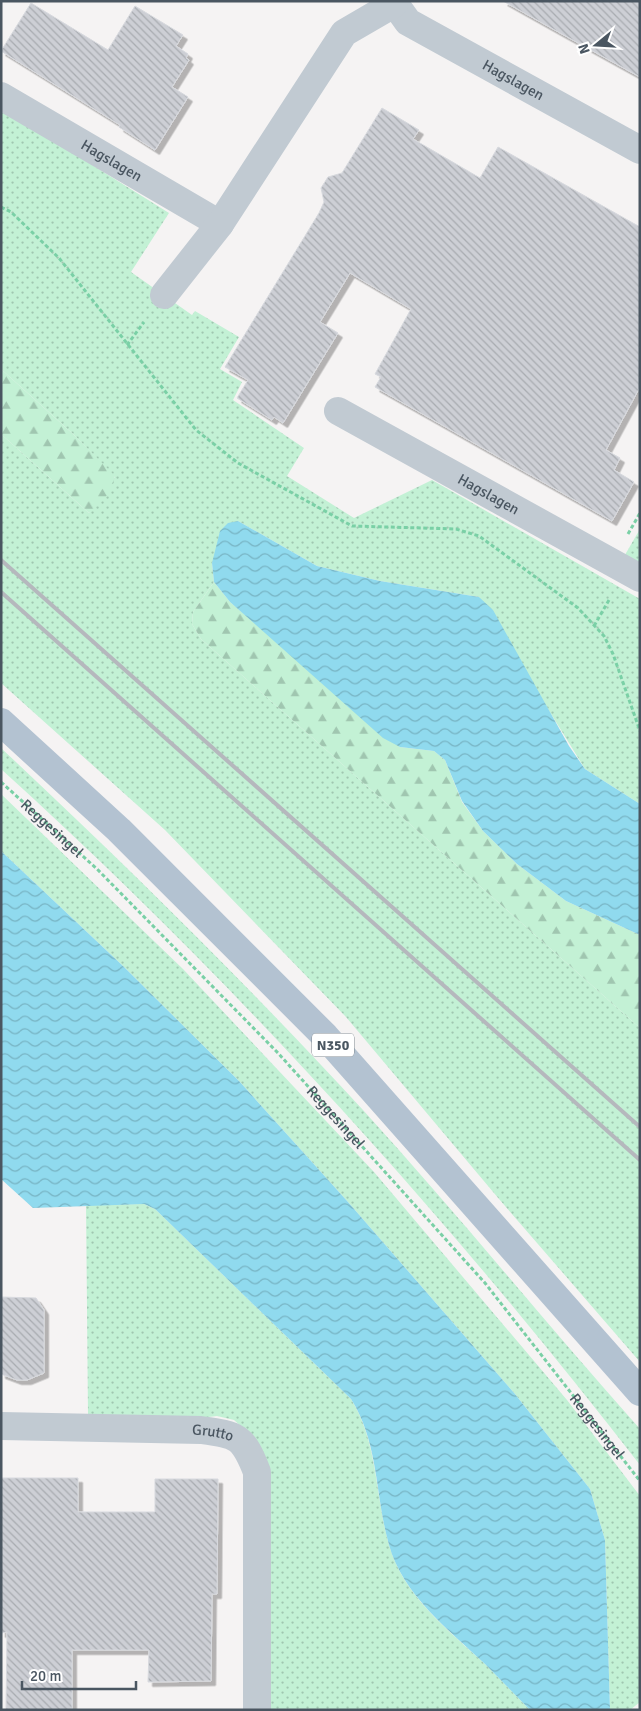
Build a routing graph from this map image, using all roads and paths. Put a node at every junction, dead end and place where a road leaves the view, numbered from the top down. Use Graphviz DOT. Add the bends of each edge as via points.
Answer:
graph roads {
  1 [pos="393,3"];
  2 [pos="1,96"];
  3 [pos="640,150"];
  4 [pos="1,207"];
  5 [pos="220,224"];
  6 [pos="164,295"];
  7 [pos="338,411"];
  8 [pos="640,578"];
  9 [pos="1,722"];
  10 [pos="640,731"];
  11 [pos="1,782"];
  12 [pos="640,1392"];
  13 [pos="1,1426"];
  14 [pos="640,1481"];
  15 [pos="257,1710"];
  1 -- 3 [label="street, Hagslagen" via="408,22"];
  1 -- 5 [label="street, Hagslagen" via="344,33"];
  2 -- 5 [label="street, Hagslagen"];
  4 -- 10 [label="path" via="11,212 59,258 196,430 238,463 352,526 456,528 480,536 578,608 604,636"];
  5 -- 6 [label="street, Hagslagen"];
  7 -- 8 [label="street, Hagslagen"];
  9 -- 12 [label="main road, N350" via="119,830 325,1036"];
  11 -- 14 [label="path, Reggesingel" via="97,869 278,1052 485,1283"];
  13 -- 15 [label="street, Grutto" via="201,1430 230,1434 241,1441 257,1472"];
}
